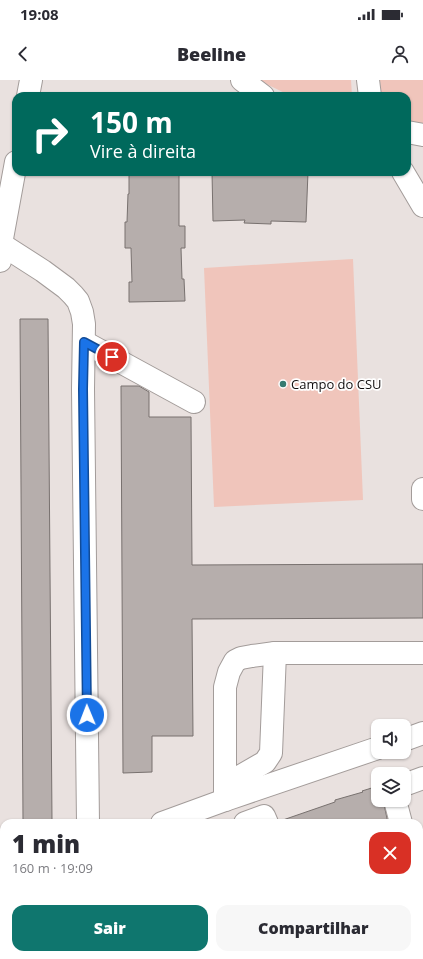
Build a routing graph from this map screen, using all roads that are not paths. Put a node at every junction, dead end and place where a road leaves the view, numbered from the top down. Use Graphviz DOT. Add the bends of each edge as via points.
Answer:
graph roads {
  1 [pos="31,80"];
  2 [pos="242,80"];
  3 [pos="368,80"];
  4 [pos="29,92"];
  5 [pos="258,92"];
  6 [pos="370,92"];
  7 [pos="411,133"];
  8 [pos="423,135"];
  9 [pos="14,176"];
  10 [pos="405,176"];
  11 [pos="423,206"];
  12 [pos="1,252"];
  13 [pos="84,342"];
  14 [pos="194,402"];
  15 [pos="423,489"];
  16 [pos="423,499"];
  17 [pos="423,652"];
  18 [pos="275,653"];
  19 [pos="423,733"];
  20 [pos="411,737"];
  21 [pos="371,750"];
  22 [pos="423,778"];
  23 [pos="411,782"];
  24 [pos="225,792"];
  25 [pos="397,807"];
  26 [pos="88,819"];
  27 [pos="170,819"];
  28 [pos="256,819"];
  29 [pos="265,819"];
  30 [pos="400,819"];
  1 -- 4 [label="street"];
  2 -- 5 [label="street"];
  3 -- 6 [label="street"];
  7 -- 8 [label="street"];
  9 -- 12 [label="street"];
  10 -- 11 [label="street"];
  12 -- 13 [label="street" via="43,271 73,295 82,312"];
  13 -- 14 [label="street"];
  13 -- 26 [label="street"];
  15 -- 16 [label="street"];
  17 -- 18 [label="street"];
  18 -- 24 [label="street" via="272,753 265,762"];
  18 -- 24 [label="street" via="241,658 235,661 229,672 225,687"];
  19 -- 20 [label="street"];
  21 -- 24 [label="street"];
  22 -- 23 [label="street"];
  24 -- 27 [label="street"];
  25 -- 30 [label="street"];
  28 -- 29 [label="street" via="264,816"];
}
